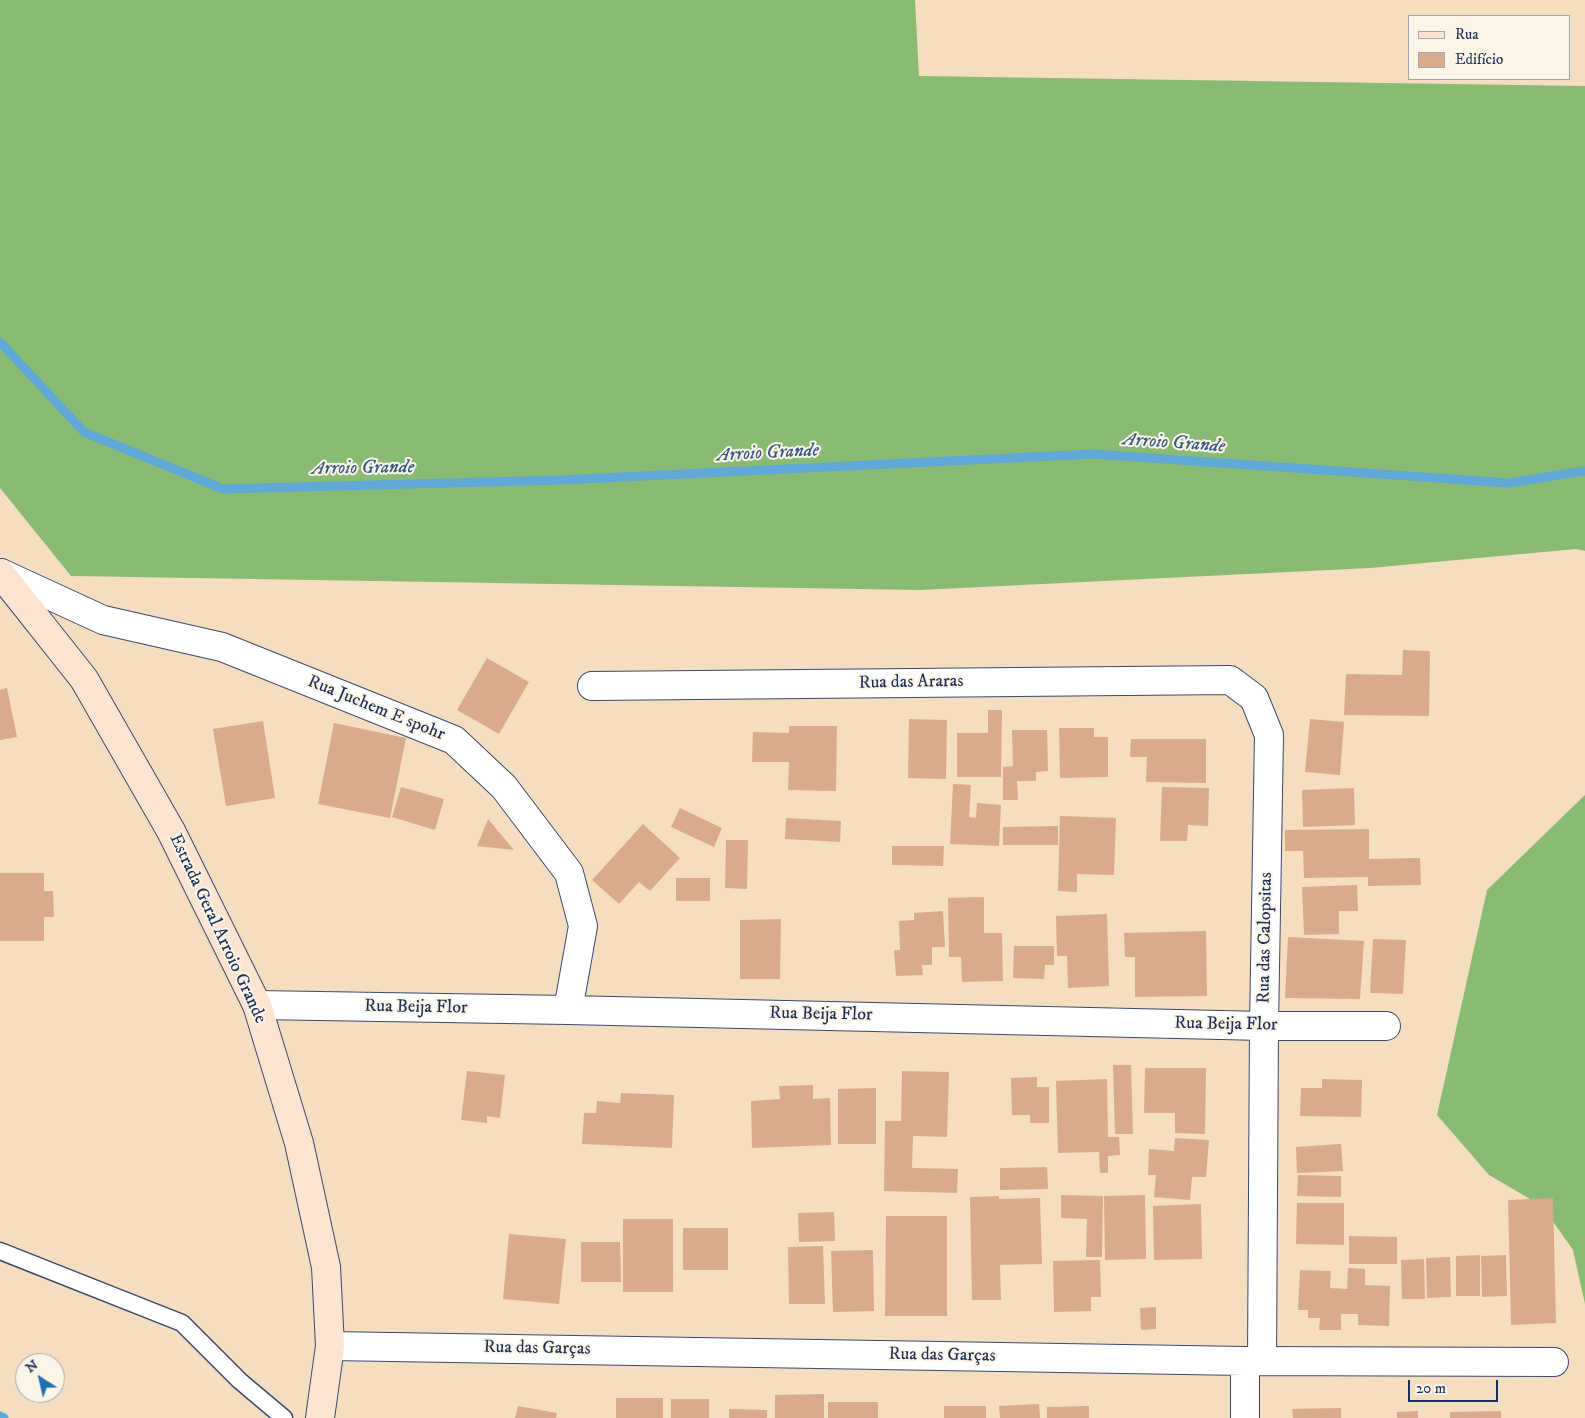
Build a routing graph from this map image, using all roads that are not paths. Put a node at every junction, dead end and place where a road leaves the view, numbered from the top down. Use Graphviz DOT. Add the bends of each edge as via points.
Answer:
graph roads {
  1 [pos="0,573"];
  2 [pos="1230,680"];
  3 [pos="592,686"];
  4 [pos="257,1005"];
  5 [pos="568,1010"];
  6 [pos="1264,1026"];
  7 [pos="1386,1026"];
  8 [pos="0,1251"];
  9 [pos="330,1346"];
  10 [pos="1254,1360"];
  11 [pos="1554,1362"];
  12 [pos="284,1418"];
  13 [pos="320,1418"];
  14 [pos="1245,1418"];
  1 -- 4 [label="main road, Estrada Geral Arroio Grande" via="84,679 171,831"];
  1 -- 5 [label="street, Rua Juchem E spohr" via="104,620 222,647 454,740 504,787 569,873 583,926"];
  2 -- 3 [label="street, Rua das Araras"];
  2 -- 6 [label="street, Rua das Calopsitas" via="1254,698 1269,735"];
  4 -- 5 [label="street, Rua Beija Flor"];
  4 -- 9 [label="main road, Estrada Geral Arroio Grande" via="299,1143 326,1267"];
  5 -- 6 [label="street, Rua Beija Flor"];
  6 -- 7 [label="street, Rua Beija Flor"];
  6 -- 10 [label="street, Rua das Calopsitas"];
  8 -- 12 [label="lane" via="182,1323 240,1381"];
  9 -- 10 [label="street, Rua das Garças"];
  9 -- 13 [label="main road, Estrada Geral Arroio Grande"];
  10 -- 11 [label="street, Rua das Garças"];
  10 -- 14 [label="street, Rua das Calopsitas"];
}
